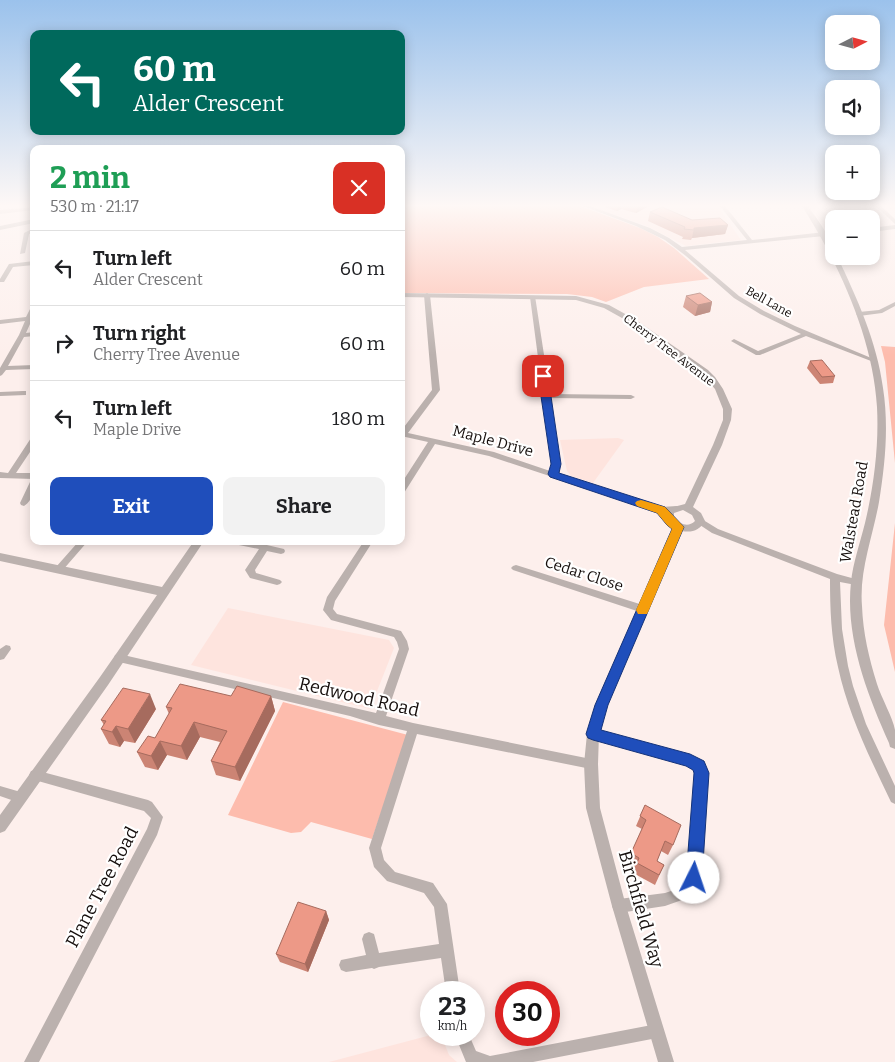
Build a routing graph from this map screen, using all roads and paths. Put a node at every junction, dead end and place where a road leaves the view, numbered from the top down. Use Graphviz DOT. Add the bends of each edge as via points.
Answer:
graph roads {
  1 [pos="688,256"];
  2 [pos="30,263"];
  3 [pos="838,265"];
  4 [pos="2,280"];
  5 [pos="405,295"];
  6 [pos="427,295"];
  7 [pos="533,297"];
  8 [pos="895,304"];
  9 [pos="860,314"];
  10 [pos="30,315"];
  11 [pos="28,319"];
  12 [pos="0,322"];
  13 [pos="30,334"];
  14 [pos="805,334"];
  15 [pos="22,335"];
  16 [pos="734,341"];
  17 [pos="873,360"];
  18 [pos="30,368"];
  19 [pos="2,371"];
  20 [pos="23,393"];
  21 [pos="0,394"];
  22 [pos="546,396"];
  23 [pos="631,396"];
  24 [pos="405,430"];
  25 [pos="405,435"];
  26 [pos="433,441"];
  27 [pos="30,446"];
  28 [pos="553,474"];
  29 [pos="0,475"];
  30 [pos="10,475"];
  31 [pos="30,476"];
  32 [pos="405,485"];
  33 [pos="30,490"];
  34 [pos="24,503"];
  35 [pos="688,508"];
  36 [pos="664,513"];
  37 [pos="697,524"];
  38 [pos="679,527"];
  39 [pos="80,545"];
  40 [pos="195,545"];
  41 [pos="251,545"];
  42 [pos="367,545"];
  43 [pos="264,548"];
  44 [pos="281,551"];
  45 [pos="0,557"];
  46 [pos="516,568"];
  47 [pos="59,569"];
  48 [pos="835,577"];
  49 [pos="277,582"];
  50 [pos="856,582"];
  51 [pos="164,592"];
  52 [pos="643,609"];
  53 [pos="119,658"];
  54 [pos="379,720"];
  55 [pos="413,728"];
  56 [pos="593,734"];
  57 [pos="895,744"];
  58 [pos="591,764"];
  59 [pos="36,775"];
  60 [pos="0,791"];
  61 [pos="20,797"];
  62 [pos="895,798"];
  63 [pos="0,826"];
  64 [pos="619,906"];
  65 [pos="370,939"];
  66 [pos="446,950"];
  67 [pos="374,962"];
  68 [pos="346,966"];
  69 [pos="451,981"];
  70 [pos="657,1031"];
  71 [pos="466,1046"];
  72 [pos="31,1062"];
  73 [pos="485,1062"];
  74 [pos="494,1062"];
  75 [pos="666,1062"];
  1 -- 14 [label="street, Bell Lane" via="732,294"];
  2 -- 4 [label="street" via="11,265"];
  3 -- 9 [label="street, Walstead Road"];
  5 -- 6 [label="street, Cherry Tree Avenue"];
  6 -- 7 [label="street, Cherry Tree Avenue"];
  6 -- 24 [label="street" via="436,390"];
  7 -- 22 [label="street"];
  7 -- 35 [label="street, Cherry Tree Avenue" via="590,300 613,309 647,330 714,381 723,398 727,421"];
  8 -- 9 [label="street" via="880,312"];
  9 -- 17 [label="street, Walstead Road"];
  10 -- 11 [label="street"];
  11 -- 12 [label="street"];
  11 -- 15 [label="street"];
  13 -- 15 [label="street"];
  14 -- 16 [label="street" via="758,354"];
  14 -- 17 [label="street, Bell Lane"];
  15 -- 19 [label="street"];
  17 -- 50 [label="street, Walstead Road" via="881,405 881,447 877,490"];
  18 -- 19 [label="street"];
  20 -- 21 [label="street"];
  22 -- 23 [label="street"];
  22 -- 28 [label="street" via="556,464"];
  25 -- 26 [label="street, Maple Drive"];
  26 -- 28 [label="street, Maple Drive" via="492,454"];
  26 -- 32 [label="street"];
  27 -- 30 [label="street"];
  28 -- 36 [label="street, Maple Drive"];
  29 -- 30 [label="street"];
  30 -- 31 [label="street"];
  33 -- 34 [label="street"];
  35 -- 36 [label="street" via="674,508"];
  35 -- 37 [label="street" via="694,511"];
  36 -- 38 [label="street, Maple Drive"];
  37 -- 38 [label="street"];
  37 -- 48 [label="street"];
  38 -- 52 [label="street"];
  39 -- 47 [label="street"];
  40 -- 51 [label="street"];
  41 -- 43 [label="street"];
  42 -- 54 [label="street" via="330,600 328,610 334,617 397,634 402,641 404,649"];
  43 -- 44 [label="street"];
  43 -- 49 [label="street" via="250,570 253,576"];
  45 -- 47 [label="street"];
  46 -- 52 [label="street, Cedar Close"];
  47 -- 51 [label="street"];
  48 -- 50 [label="street"];
  48 -- 62 [label="street, Walstead Road" via="839,648 846,681"];
  50 -- 57 [label="street, Walstead Road" via="860,645 868,676"];
  51 -- 53 [label="street"];
  52 -- 56 [label="street"];
  53 -- 54 [label="street, Redwood Road"];
  53 -- 59 [label="street"];
  54 -- 55 [label="street, Redwood Road"];
  55 -- 58 [label="street, Redwood Road"];
  55 -- 66 [label="street" via="375,848 378,863 391,877 428,888 440,904"];
  56 -- 58 [label="street"];
  56 -- 64 [label="street" via="690,760 702,773 691,890 665,901"];
  58 -- 64 [label="street, Birchfield Way" via="594,808"];
  59 -- 61 [label="street"];
  59 -- 72 [label="street, Plane Tree Road" via="148,806 157,816 153,831"];
  60 -- 61 [label="street"];
  61 -- 63 [label="street"];
  64 -- 70 [label="street, Birchfield Way"];
  65 -- 67 [label="street"];
  66 -- 67 [label="street"];
  66 -- 69 [label="street"];
  67 -- 68 [label="street"];
  70 -- 74 [label="street"];
  70 -- 75 [label="street, Birchfield Way"];
  71 -- 73 [label="street" via="471,1057"];
}
